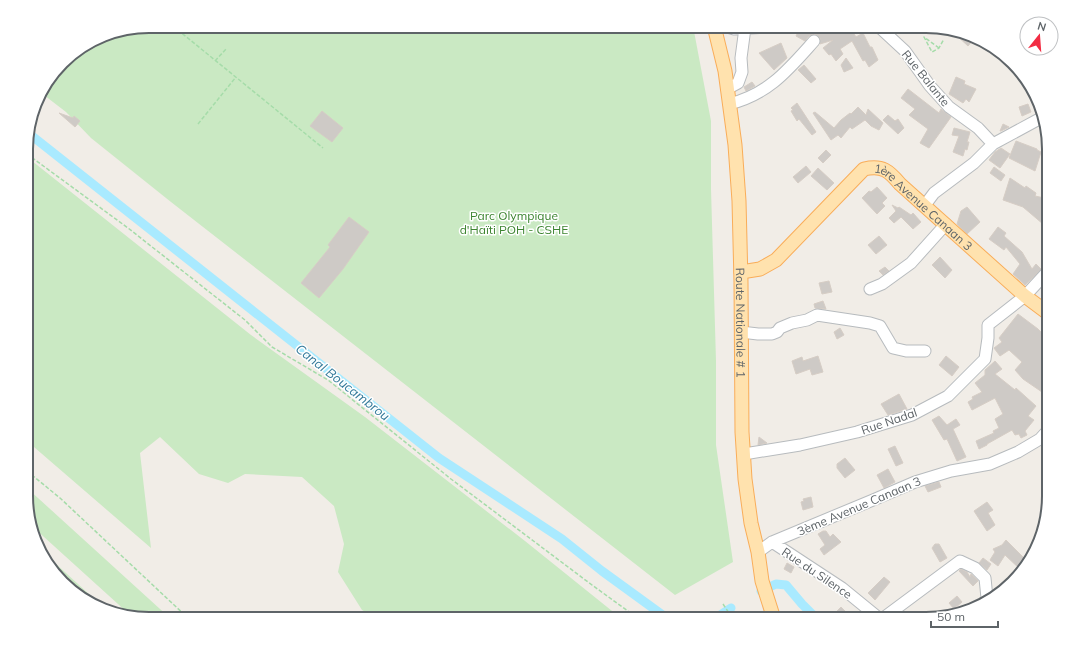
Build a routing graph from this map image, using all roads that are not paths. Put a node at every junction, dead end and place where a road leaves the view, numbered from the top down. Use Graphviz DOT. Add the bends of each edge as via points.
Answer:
graph roads {
  1 [pos="716,33"];
  2 [pos="744,33"];
  3 [pos="886,33"];
  4 [pos="814,41"];
  5 [pos="727,89"];
  6 [pos="729,104"];
  7 [pos="1038,120"];
  8 [pos="993,144"];
  9 [pos="925,206"];
  10 [pos="946,224"];
  11 [pos="741,272"];
  12 [pos="1042,278"];
  13 [pos="870,289"];
  14 [pos="1025,296"];
  15 [pos="1042,309"];
  16 [pos="741,332"];
  17 [pos="925,351"];
  18 [pos="1042,437"];
  19 [pos="744,454"];
  20 [pos="772,542"];
  21 [pos="758,552"];
  22 [pos="986,595"];
  23 [pos="772,612"];
  24 [pos="872,612"];
  25 [pos="891,612"];
  1 -- 5 [label="main road, Route Nationale # 1"];
  2 -- 5 [label="street" via="742,72 738,83"];
  3 -- 8 [label="street, Rue Balante" via="905,51 949,107 978,128"];
  4 -- 6 [label="street" via="790,69 764,90"];
  5 -- 6 [label="main road, Route Nationale # 1"];
  6 -- 11 [label="main road, Route Nationale # 1" via="739,201"];
  7 -- 8 [label="street"];
  8 -- 9 [label="street" via="934,193"];
  9 -- 10 [label="main road, 1ère Avenue Canaan 3"];
  9 -- 11 [label="main road, 1ère Avenue Canaan 3" via="890,173 881,168 864,169 776,260 760,269"];
  10 -- 13 [label="street" via="911,263 882,284"];
  10 -- 14 [label="main road, 1ère Avenue Canaan 3"];
  11 -- 16 [label="main road, Route Nationale # 1"];
  12 -- 14 [label="street, Rue Nadal"];
  14 -- 15 [label="main road, 1ère Avenue Canaan 3"];
  14 -- 19 [label="street, Rue Nadal" via="988,325 985,359 948,396 912,415 857,432"];
  16 -- 17 [label="street" via="772,334 792,323 808,320 817,315 827,316 880,326 893,348"];
  16 -- 19 [label="main road, Route Nationale # 1"];
  18 -- 20 [label="street, 3ème Avenue Canaan 3" via="1018,452 990,464 951,471 915,482"];
  19 -- 21 [label="main road, Route Nationale # 1" via="751,523"];
  20 -- 21 [label="street, 3ème Avenue Canaan 3"];
  20 -- 24 [label="street, Rue du Silence" via="842,588"];
  21 -- 23 [label="main road, Route Nationale # 1" via="762,581"];
  22 -- 25 [label="street" via="985,578 975,568 960,561"];
}
